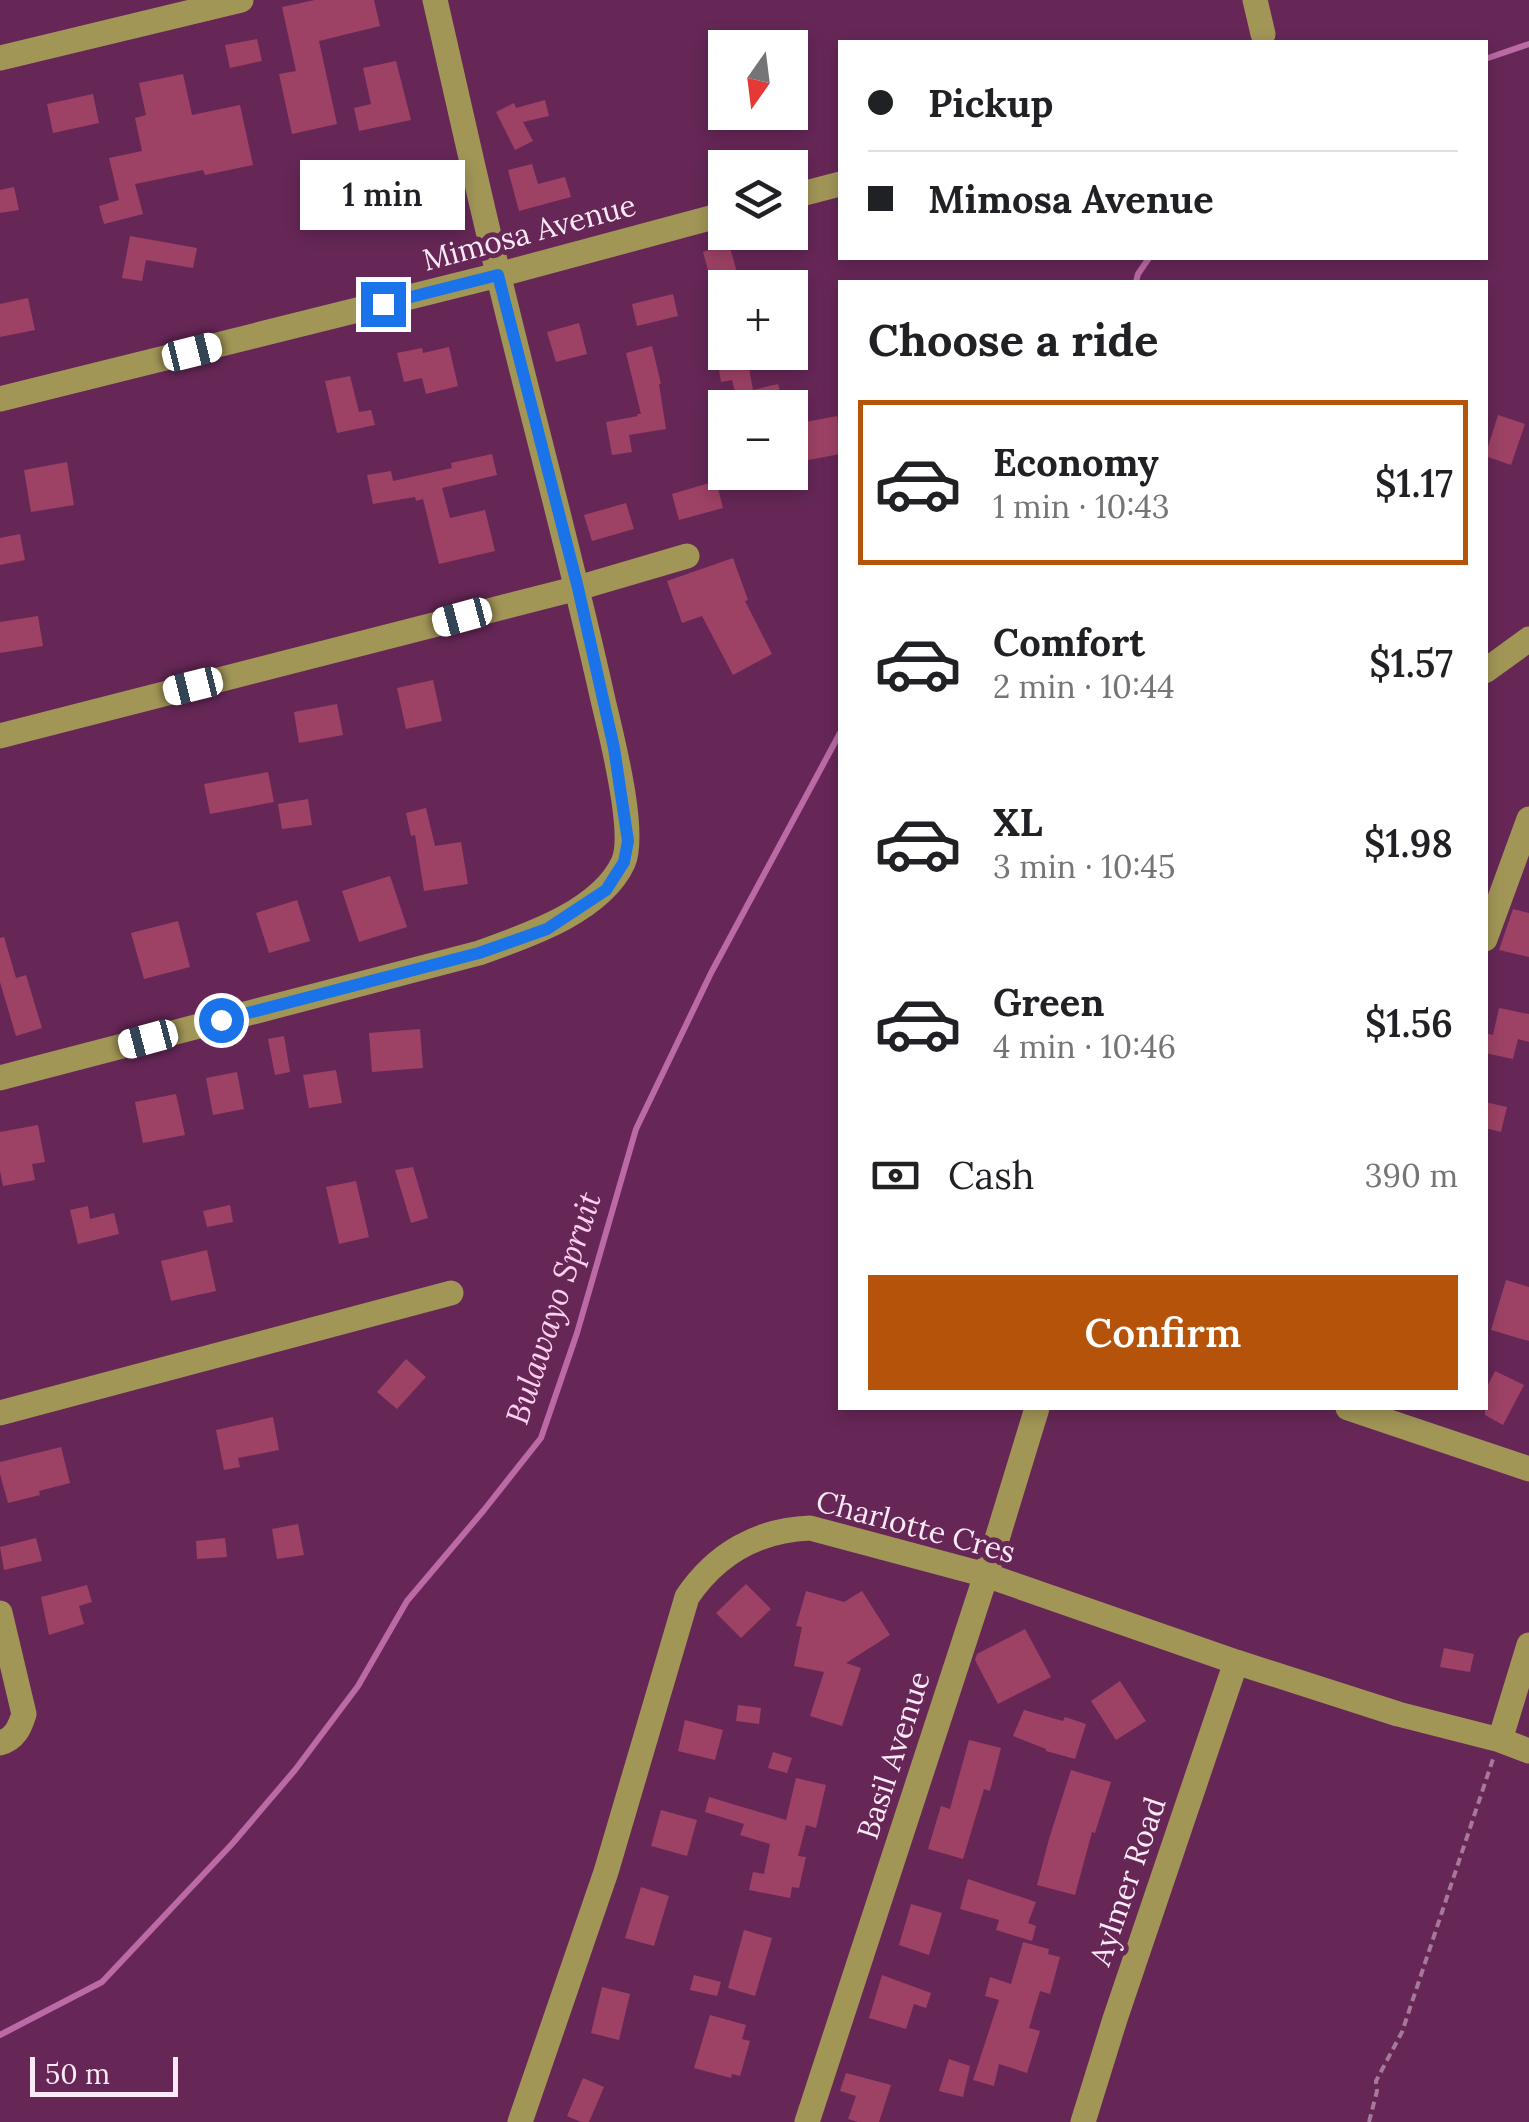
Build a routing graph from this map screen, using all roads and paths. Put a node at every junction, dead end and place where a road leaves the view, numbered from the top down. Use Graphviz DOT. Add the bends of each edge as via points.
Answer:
graph roads {
  1 [pos="241,0"];
  2 [pos="435,0"];
  3 [pos="1255,0"];
  4 [pos="1263,34"];
  5 [pos="0,58"];
  6 [pos="838,185"];
  7 [pos="808,192"];
  8 [pos="708,219"];
  9 [pos="498,275"];
  10 [pos="0,400"];
  11 [pos="688,556"];
  12 [pos="578,588"];
  13 [pos="1525,649"];
  14 [pos="1488,669"];
  15 [pos="0,736"];
  16 [pos="1529,819"];
  17 [pos="1488,930"];
  18 [pos="0,1078"];
  19 [pos="451,1293"];
  20 [pos="1035,1410"];
  21 [pos="1354,1410"];
  22 [pos="0,1413"];
  23 [pos="1529,1469"];
  24 [pos="986,1575"];
  25 [pos="0,1612"];
  26 [pos="1529,1644"];
  27 [pos="1236,1662"];
  28 [pos="1500,1740"];
  29 [pos="0,1743"];
  30 [pos="1529,1751"];
  31 [pos="520,2122"];
  32 [pos="807,2122"];
  33 [pos="1083,2122"];
  34 [pos="1368,2122"];
  1 -- 5 [label="street"];
  2 -- 9 [label="street"];
  3 -- 4 [label="street"];
  6 -- 7 [label="street"];
  8 -- 9 [label="street, Mimosa Avenue"];
  9 -- 10 [label="street, Mimosa Avenue"];
  9 -- 12 [label="street"];
  11 -- 12 [label="street"];
  12 -- 15 [label="street"];
  12 -- 18 [label="street" via="628,841 606,890 547,929 479,953"];
  13 -- 14 [label="street"];
  16 -- 17 [label="street"];
  19 -- 22 [label="street"];
  20 -- 24 [label="street, Basil Avenue"];
  21 -- 23 [label="street"];
  24 -- 27 [label="street, Charlotte Cres"];
  24 -- 31 [label="street, Charlotte Cres" via="795,1528 750,1540 700,1579 683,1610 606,1872"];
  24 -- 32 [label="street, Basil Avenue"];
  25 -- 29 [label="street" via="24,1714 19,1730"];
  26 -- 28 [label="street"];
  27 -- 28 [label="street, Charlotte Cres"];
  27 -- 33 [label="street, Aylmer Road"];
  28 -- 30 [label="street, Charlotte Cres"];
  28 -- 34 [label="path" via="1402,2032 1376,2082"];
}
